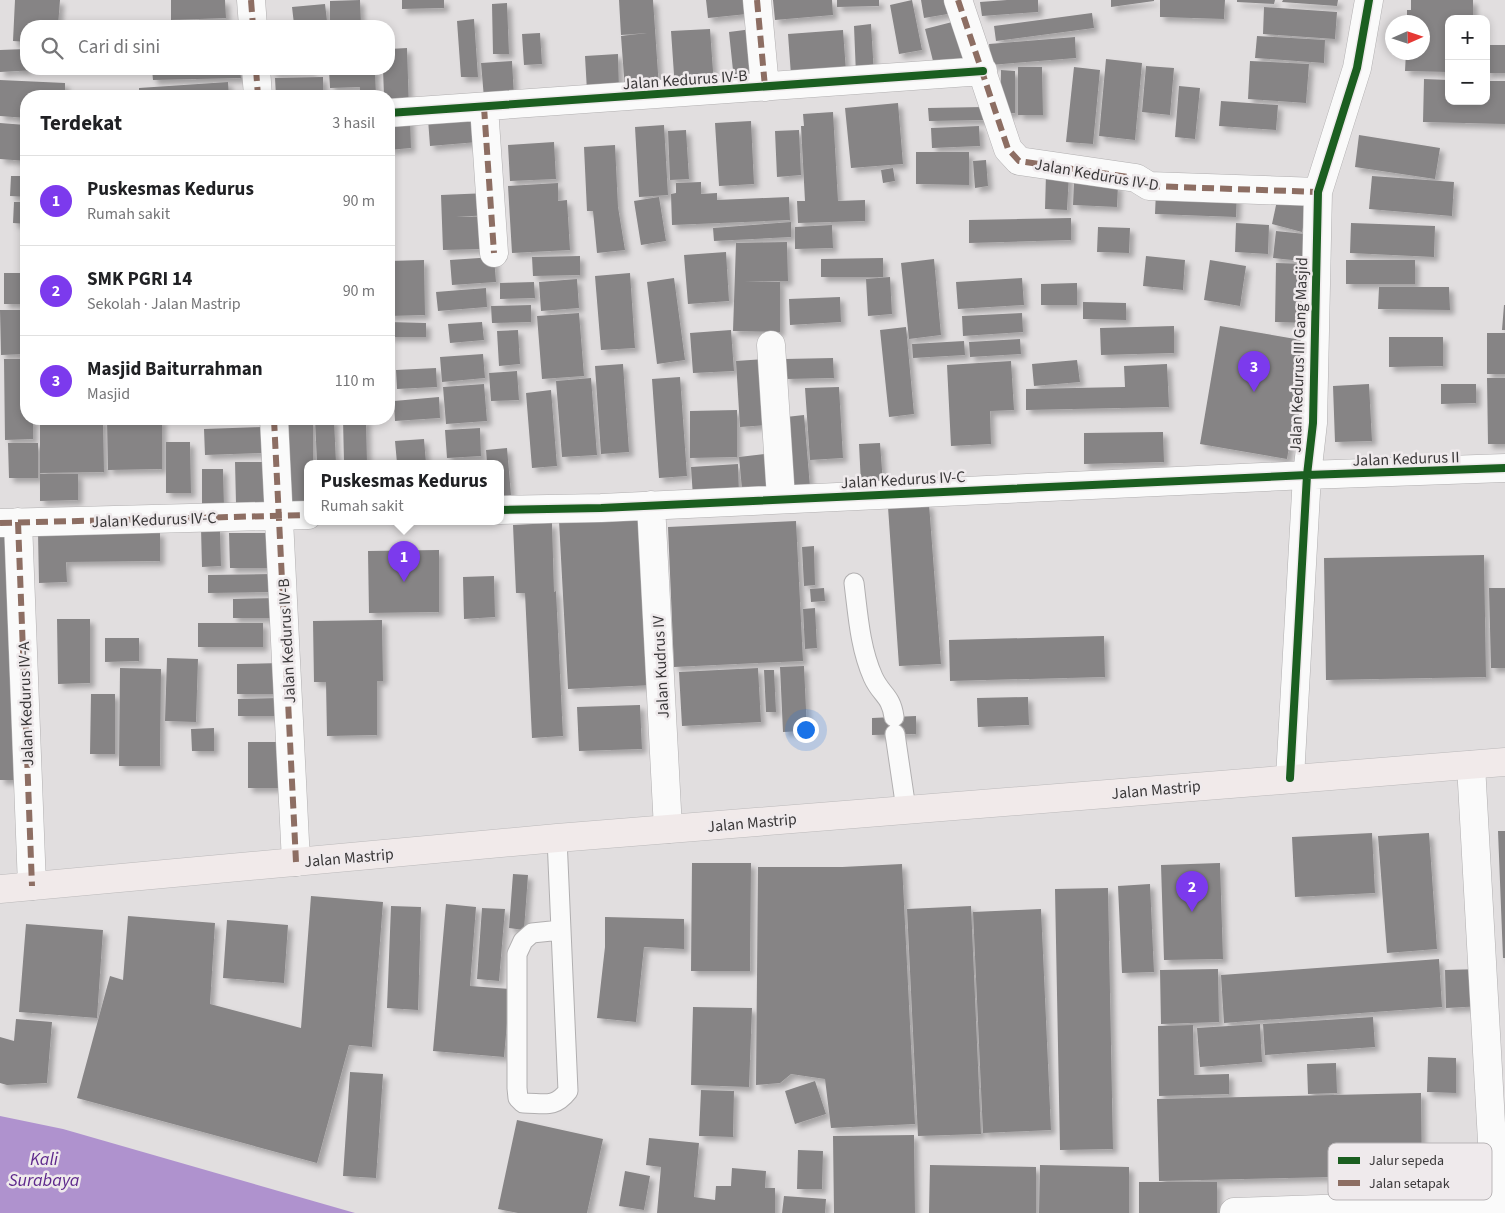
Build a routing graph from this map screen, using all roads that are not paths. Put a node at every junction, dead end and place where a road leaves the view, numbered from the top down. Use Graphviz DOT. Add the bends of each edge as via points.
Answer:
graph roads {
  1 [pos="251,0"];
  2 [pos="757,0"];
  3 [pos="958,0"];
  4 [pos="1369,0"];
  5 [pos="253,20"];
  6 [pos="984,71"];
  7 [pos="256,75"];
  8 [pos="765,87"];
  9 [pos="258,90"];
  10 [pos="484,107"];
  11 [pos="395,113"];
  12 [pos="1318,192"];
  13 [pos="494,253"];
  14 [pos="771,345"];
  15 [pos="274,425"];
  16 [pos="1505,468"];
  17 [pos="1307,474"];
  18 [pos="782,498"];
  19 [pos="651,505"];
  20 [pos="504,510"];
  21 [pos="279,515"];
  22 [pos="304,515"];
  23 [pos="9,523"];
  24 [pos="854,583"];
  25 [pos="1505,762"];
  26 [pos="1471,765"];
  27 [pos="1290,778"];
  28 [pos="906,809"];
  29 [pos="668,829"];
  30 [pos="557,838"];
  31 [pos="296,862"];
  32 [pos="32,886"];
  33 [pos="0,889"];
  34 [pos="561,930"];
  35 [pos="1496,1208"];
  36 [pos="1234,1212"];
  1 -- 5 [label="street"];
  2 -- 8 [label="street"];
  3 -- 6 [label="street, Jalan Kedurus IV-D"];
  4 -- 12 [label="street, Jalan Kedurus III Gang Masjid" via="1355,76"];
  6 -- 8 [label="street, Jalan Kedurus IV-B"];
  6 -- 12 [label="street, Jalan Kedurus IV-D" via="1008,149 1019,161 1136,178 1149,186"];
  7 -- 9 [label="street"];
  8 -- 10 [label="street, Jalan Kedurus IV-B"];
  10 -- 11 [label="street, Jalan Kedurus IV-B"];
  10 -- 13 [label="street"];
  12 -- 17 [label="street, Jalan Kedurus III Gang Masjid" via="1313,423"];
  14 -- 18 [label="street"];
  15 -- 21 [label="street, Jalan Kedurus IV-B"];
  16 -- 17 [label="street, Jalan Kedurus II"];
  17 -- 18 [label="street, Jalan Kedurus IV-C"];
  17 -- 27 [label="street, Jalan Kedurus III Gang Masjid"];
  18 -- 19 [label="street, Jalan Kedurus IV-C"];
  19 -- 20 [label="street, Jalan Kedurus IV-C"];
  19 -- 29 [label="street, Jalan Kudrus IV"];
  21 -- 22 [label="street, Jalan Kedurus IV-C"];
  21 -- 23 [label="street, Jalan Kedurus IV-C"];
  21 -- 31 [label="street, Jalan Kedurus IV-B"];
  23 -- 32 [label="street, Jalan Kedurus IV-A"];
  24 -- 28 [label="lane" via="862,645 874,679 892,703"];
  25 -- 26 [label="main road, Jalan Mastrip"];
  26 -- 27 [label="main road, Jalan Mastrip"];
  26 -- 35 [label="street"];
  27 -- 28 [label="main road, Jalan Mastrip"];
  28 -- 29 [label="main road, Jalan Mastrip"];
  29 -- 30 [label="main road, Jalan Mastrip"];
  30 -- 31 [label="main road, Jalan Mastrip"];
  30 -- 34 [label="lane"];
  31 -- 32 [label="main road, Jalan Mastrip"];
  32 -- 33 [label="main road, Jalan Mastrip"];
  34 -- 34 [label="lane" via="568,1091 560,1101 552,1104 523,1103 518,1098 517,1088 518,954 523,941 532,933"];
  35 -- 36 [label="street"];
}
